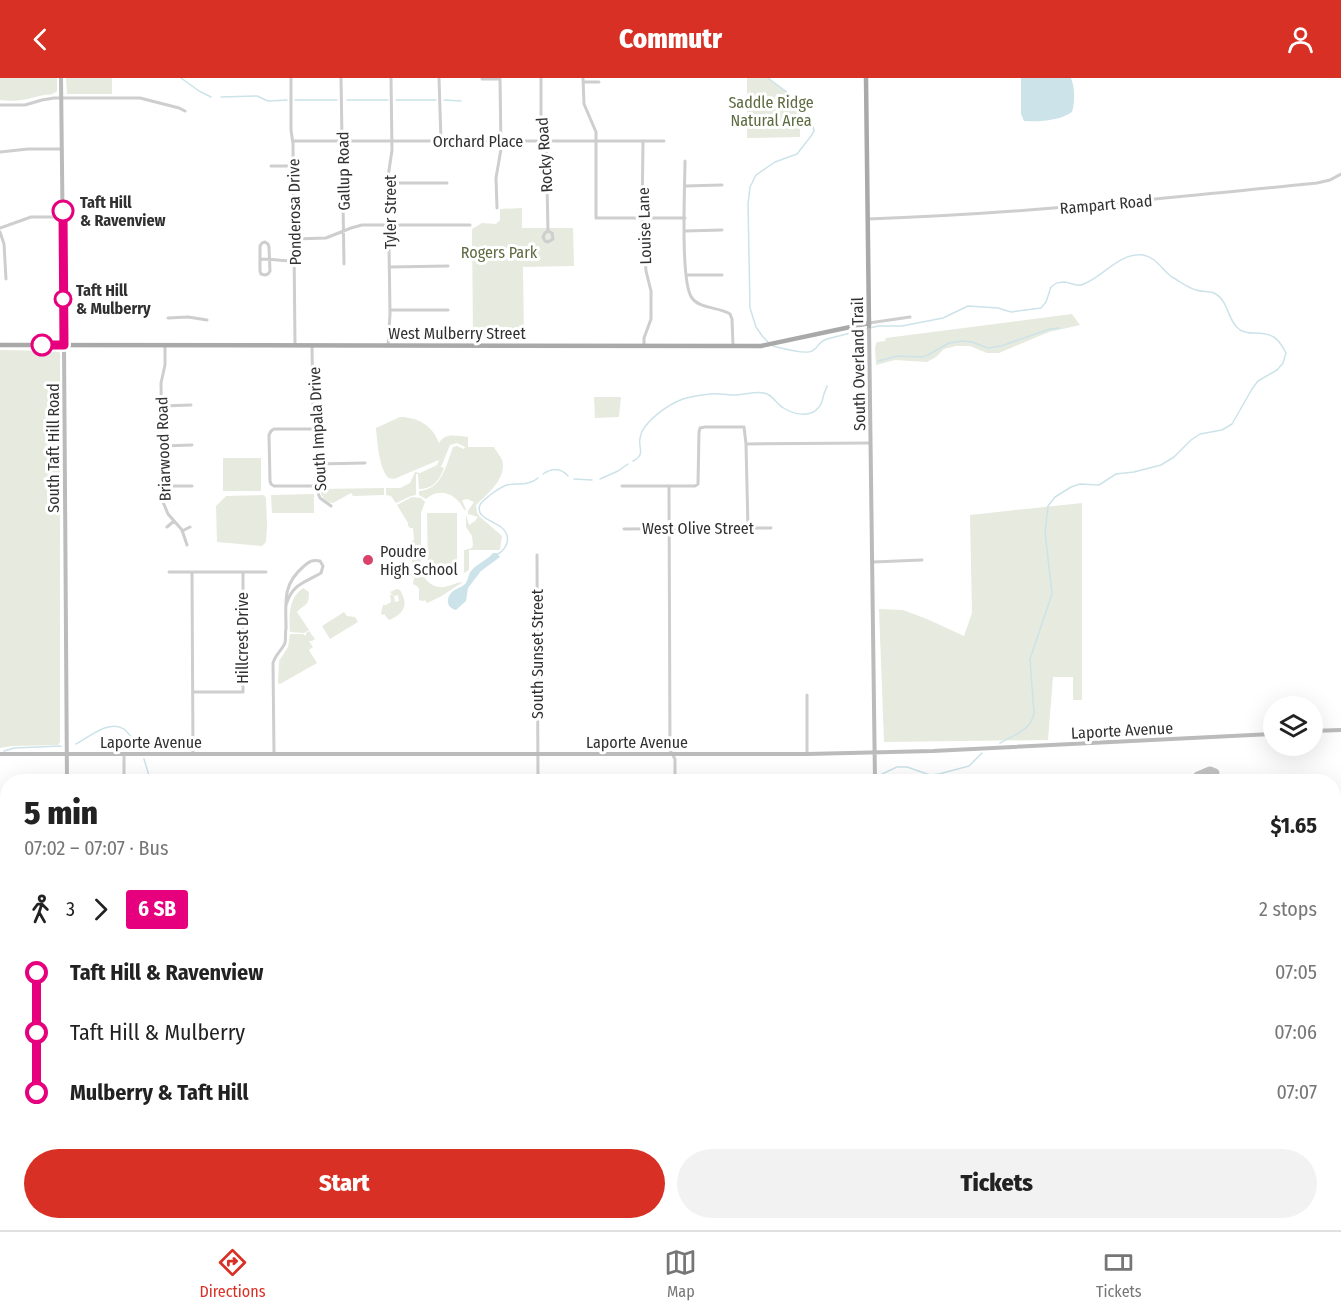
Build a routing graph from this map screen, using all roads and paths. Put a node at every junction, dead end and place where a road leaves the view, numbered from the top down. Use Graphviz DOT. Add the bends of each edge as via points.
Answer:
graph roads {
  1 [pos="61,78"];
  2 [pos="291,78"];
  3 [pos="341,78"];
  4 [pos="391,78"];
  5 [pos="439,78"];
  6 [pos="500,78"];
  7 [pos="541,78"];
  8 [pos="866,78"];
  9 [pos="482,79"];
  10 [pos="583,80"];
  11 [pos="599,82"];
  12 [pos="61,98"];
  13 [pos="0,105"];
  14 [pos="185,111"];
  15 [pos="293,141"];
  16 [pos="342,141"];
  17 [pos="392,141"];
  18 [pos="441,141"];
  19 [pos="501,141"];
  20 [pos="546,141"];
  21 [pos="596,141"];
  22 [pos="643,141"];
  23 [pos="664,141"];
  24 [pos="62,149"];
  25 [pos="0,152"];
  26 [pos="685,161"];
  27 [pos="271,166"];
  28 [pos="293,166"];
  29 [pos="1341,174"];
  30 [pos="388,183"];
  31 [pos="447,183"];
  32 [pos="722,185"];
  33 [pos="685,186"];
  34 [pos="497,208"];
  35 [pos="63,217"];
  36 [pos="642,218"];
  37 [pos="685,218"];
  38 [pos="868,219"];
  39 [pos="389,225"];
  40 [pos="470,225"];
  41 [pos="0,230"];
  42 [pos="722,230"];
  43 [pos="344,231"];
  44 [pos="548,231"];
  45 [pos="685,231"];
  46 [pos="294,239"];
  47 [pos="2,259"];
  48 [pos="260,259"];
  49 [pos="270,259"];
  50 [pos="295,261"];
  51 [pos="344,264"];
  52 [pos="389,267"];
  53 [pos="448,267"];
  54 [pos="686,275"];
  55 [pos="722,275"];
  56 [pos="6,279"];
  57 [pos="390,310"];
  58 [pos="448,310"];
  59 [pos="910,317"];
  60 [pos="168,318"];
  61 [pos="207,320"];
  62 [pos="869,327"];
  63 [pos="0,345"];
  64 [pos="64,345"];
  65 [pos="165,345"];
  66 [pos="296,345"];
  67 [pos="312,345"];
  68 [pos="388,345"];
  69 [pos="644,346"];
  70 [pos="733,346"];
  71 [pos="191,405"];
  72 [pos="162,406"];
  73 [pos="317,429"];
  74 [pos="871,443"];
  75 [pos="746,444"];
  76 [pos="162,446"];
  77 [pos="192,446"];
  78 [pos="365,462"];
  79 [pos="317,464"];
  80 [pos="162,486"];
  81 [pos="192,486"];
  82 [pos="318,486"];
  83 [pos="622,486"];
  84 [pos="669,486"];
  85 [pos="331,506"];
  86 [pos="174,521"];
  87 [pos="167,527"];
  88 [pos="190,527"];
  89 [pos="670,528"];
  90 [pos="748,528"];
  91 [pos="771,528"];
  92 [pos="624,529"];
  93 [pos="182,531"];
  94 [pos="187,545"];
  95 [pos="537,555"];
  96 [pos="922,560"];
  97 [pos="873,562"];
  98 [pos="169,572"];
  99 [pos="192,572"];
  100 [pos="243,572"];
  101 [pos="266,572"];
  102 [pos="286,605"];
  103 [pos="193,692"];
  104 [pos="807,695"];
  105 [pos="1341,730"];
  106 [pos="1323,731"];
  107 [pos="1263,735"];
  108 [pos="875,753"];
  109 [pos="0,754"];
  110 [pos="66,754"];
  111 [pos="124,754"];
  112 [pos="193,754"];
  113 [pos="274,754"];
  114 [pos="538,754"];
  115 [pos="671,754"];
  116 [pos="807,754"];
  117 [pos="67,774"];
  118 [pos="124,774"];
  119 [pos="538,774"];
  120 [pos="675,774"];
  121 [pos="875,774"];
  1 -- 12 [label="street, South Taft Hill Road"];
  2 -- 15 [label="street, Ponderosa Drive"];
  3 -- 16 [label="street, Gallup Road"];
  4 -- 17 [label="street, Tyler Street"];
  5 -- 18 [label="street"];
  6 -- 9 [label="street"];
  6 -- 19 [label="street"];
  7 -- 20 [label="street, Rocky Road"];
  8 -- 38 [label="main road, South Overland Trail"];
  10 -- 11 [label="street"];
  10 -- 21 [label="street" via="584,104 595,128"];
  12 -- 13 [label="street"];
  12 -- 14 [label="street" via="140,98"];
  12 -- 24 [label="street, South Taft Hill Road"];
  15 -- 16 [label="street, Orchard Place"];
  15 -- 28 [label="street, Ponderosa Drive"];
  16 -- 17 [label="street, Orchard Place"];
  16 -- 43 [label="street, Gallup Road"];
  17 -- 18 [label="street, Orchard Place"];
  17 -- 30 [label="street, Tyler Street"];
  18 -- 19 [label="street, Orchard Place"];
  19 -- 20 [label="street, Orchard Place"];
  19 -- 34 [label="street"];
  20 -- 21 [label="street, Orchard Place"];
  20 -- 44 [label="street, Rocky Road"];
  21 -- 22 [label="street, Orchard Place"];
  21 -- 36 [label="street" via="596,218"];
  22 -- 23 [label="street, Orchard Place"];
  22 -- 36 [label="street, Louise Lane"];
  24 -- 25 [label="street"];
  24 -- 35 [label="street, South Taft Hill Road"];
  26 -- 33 [label="street"];
  27 -- 28 [label="street"];
  28 -- 46 [label="street, Ponderosa Drive"];
  29 -- 38 [label="street, Rampart Road" via="1317,183 1156,200 1024,212"];
  30 -- 31 [label="street"];
  30 -- 39 [label="street, Tyler Street"];
  32 -- 33 [label="street"];
  33 -- 37 [label="street"];
  35 -- 41 [label="street" via="32,217"];
  35 -- 64 [label="street, South Taft Hill Road"];
  36 -- 37 [label="street"];
  36 -- 69 [label="street, Louise Lane" via="651,291 651,322"];
  37 -- 45 [label="street"];
  38 -- 62 [label="main road, South Overland Trail"];
  39 -- 40 [label="street"];
  39 -- 43 [label="street" via="358,226"];
  39 -- 52 [label="street, Tyler Street"];
  41 -- 47 [label="street" via="4,244"];
  42 -- 45 [label="street"];
  43 -- 46 [label="street" via="326,238"];
  43 -- 51 [label="street, Gallup Road"];
  45 -- 54 [label="street"];
  46 -- 50 [label="street, Ponderosa Drive"];
  47 -- 56 [label="street"];
  48 -- 49 [label="street"];
  48 -- 49 [label="street" via="260,272 265,276"];
  48 -- 49 [label="street" via="264,242 269,245"];
  49 -- 50 [label="street"];
  50 -- 66 [label="street, Ponderosa Drive"];
  52 -- 53 [label="street"];
  52 -- 57 [label="street, Tyler Street"];
  54 -- 55 [label="street"];
  54 -- 70 [label="street" via="693,300 731,316"];
  57 -- 58 [label="street"];
  57 -- 68 [label="street, Tyler Street"];
  59 -- 62 [label="street, West Mulberry Street"];
  60 -- 61 [label="street"];
  62 -- 70 [label="main road, West Mulberry Street" via="773,344"];
  62 -- 74 [label="street, South Overland Trail"];
  63 -- 64 [label="main road, West Mulberry Street"];
  64 -- 65 [label="main road, West Mulberry Street"];
  64 -- 110 [label="street, South Taft Hill Road"];
  65 -- 66 [label="main road, West Mulberry Street"];
  65 -- 72 [label="street, Briarwood Road"];
  66 -- 67 [label="main road, West Mulberry Street"];
  67 -- 68 [label="main road, West Mulberry Street"];
  67 -- 73 [label="street, South Impala Drive"];
  68 -- 69 [label="main road, West Mulberry Street"];
  69 -- 70 [label="main road, West Mulberry Street"];
  71 -- 72 [label="street"];
  72 -- 76 [label="street, Briarwood Road"];
  73 -- 79 [label="street, South Impala Drive"];
  73 -- 82 [label="street" via="274,429 269,435 271,484"];
  74 -- 75 [label="street"];
  74 -- 97 [label="street, South Overland Trail"];
  75 -- 84 [label="street" via="744,427 700,428 698,484"];
  75 -- 90 [label="street"];
  76 -- 77 [label="street"];
  76 -- 80 [label="street, Briarwood Road"];
  78 -- 79 [label="street"];
  79 -- 82 [label="street, South Impala Drive"];
  80 -- 81 [label="street"];
  80 -- 86 [label="street, Briarwood Road" via="164,505"];
  82 -- 85 [label="street, South Impala Drive" via="320,498"];
  83 -- 84 [label="street"];
  84 -- 89 [label="street"];
  86 -- 87 [label="street"];
  86 -- 93 [label="street, Briarwood Road"];
  88 -- 93 [label="street"];
  89 -- 90 [label="street, West Olive Street"];
  89 -- 92 [label="street, West Olive Street"];
  89 -- 115 [label="street"];
  90 -- 91 [label="street, West Olive Street"];
  93 -- 94 [label="street, Briarwood Road"];
  95 -- 114 [label="street, South Sunset Street"];
  96 -- 97 [label="street"];
  97 -- 108 [label="street, South Overland Trail"];
  98 -- 99 [label="street"];
  99 -- 100 [label="street"];
  99 -- 103 [label="street"];
  100 -- 101 [label="street"];
  100 -- 103 [label="street, Hillcrest Drive" via="243,692"];
  102 -- 102 [label="street" via="296,587 321,573 320,561 311,561 292,579"];
  102 -- 113 [label="street" via="285,642 273,663"];
  103 -- 112 [label="street"];
  104 -- 116 [label="street"];
  105 -- 106 [label="street"];
  107 -- 108 [label="street, Laporte Avenue"];
  108 -- 116 [label="street, Laporte Avenue"];
  108 -- 121 [label="street, South Overland Trail"];
  109 -- 110 [label="street, Laporte Avenue"];
  110 -- 111 [label="street, Laporte Avenue"];
  110 -- 117 [label="street, South Taft Hill Road"];
  111 -- 112 [label="street, Laporte Avenue"];
  111 -- 118 [label="street"];
  112 -- 113 [label="street, Laporte Avenue"];
  113 -- 114 [label="street, Laporte Avenue"];
  114 -- 115 [label="street, Laporte Avenue"];
  114 -- 119 [label="street, South Sunset Street"];
  115 -- 116 [label="street, Laporte Avenue"];
  115 -- 120 [label="street"];
}
